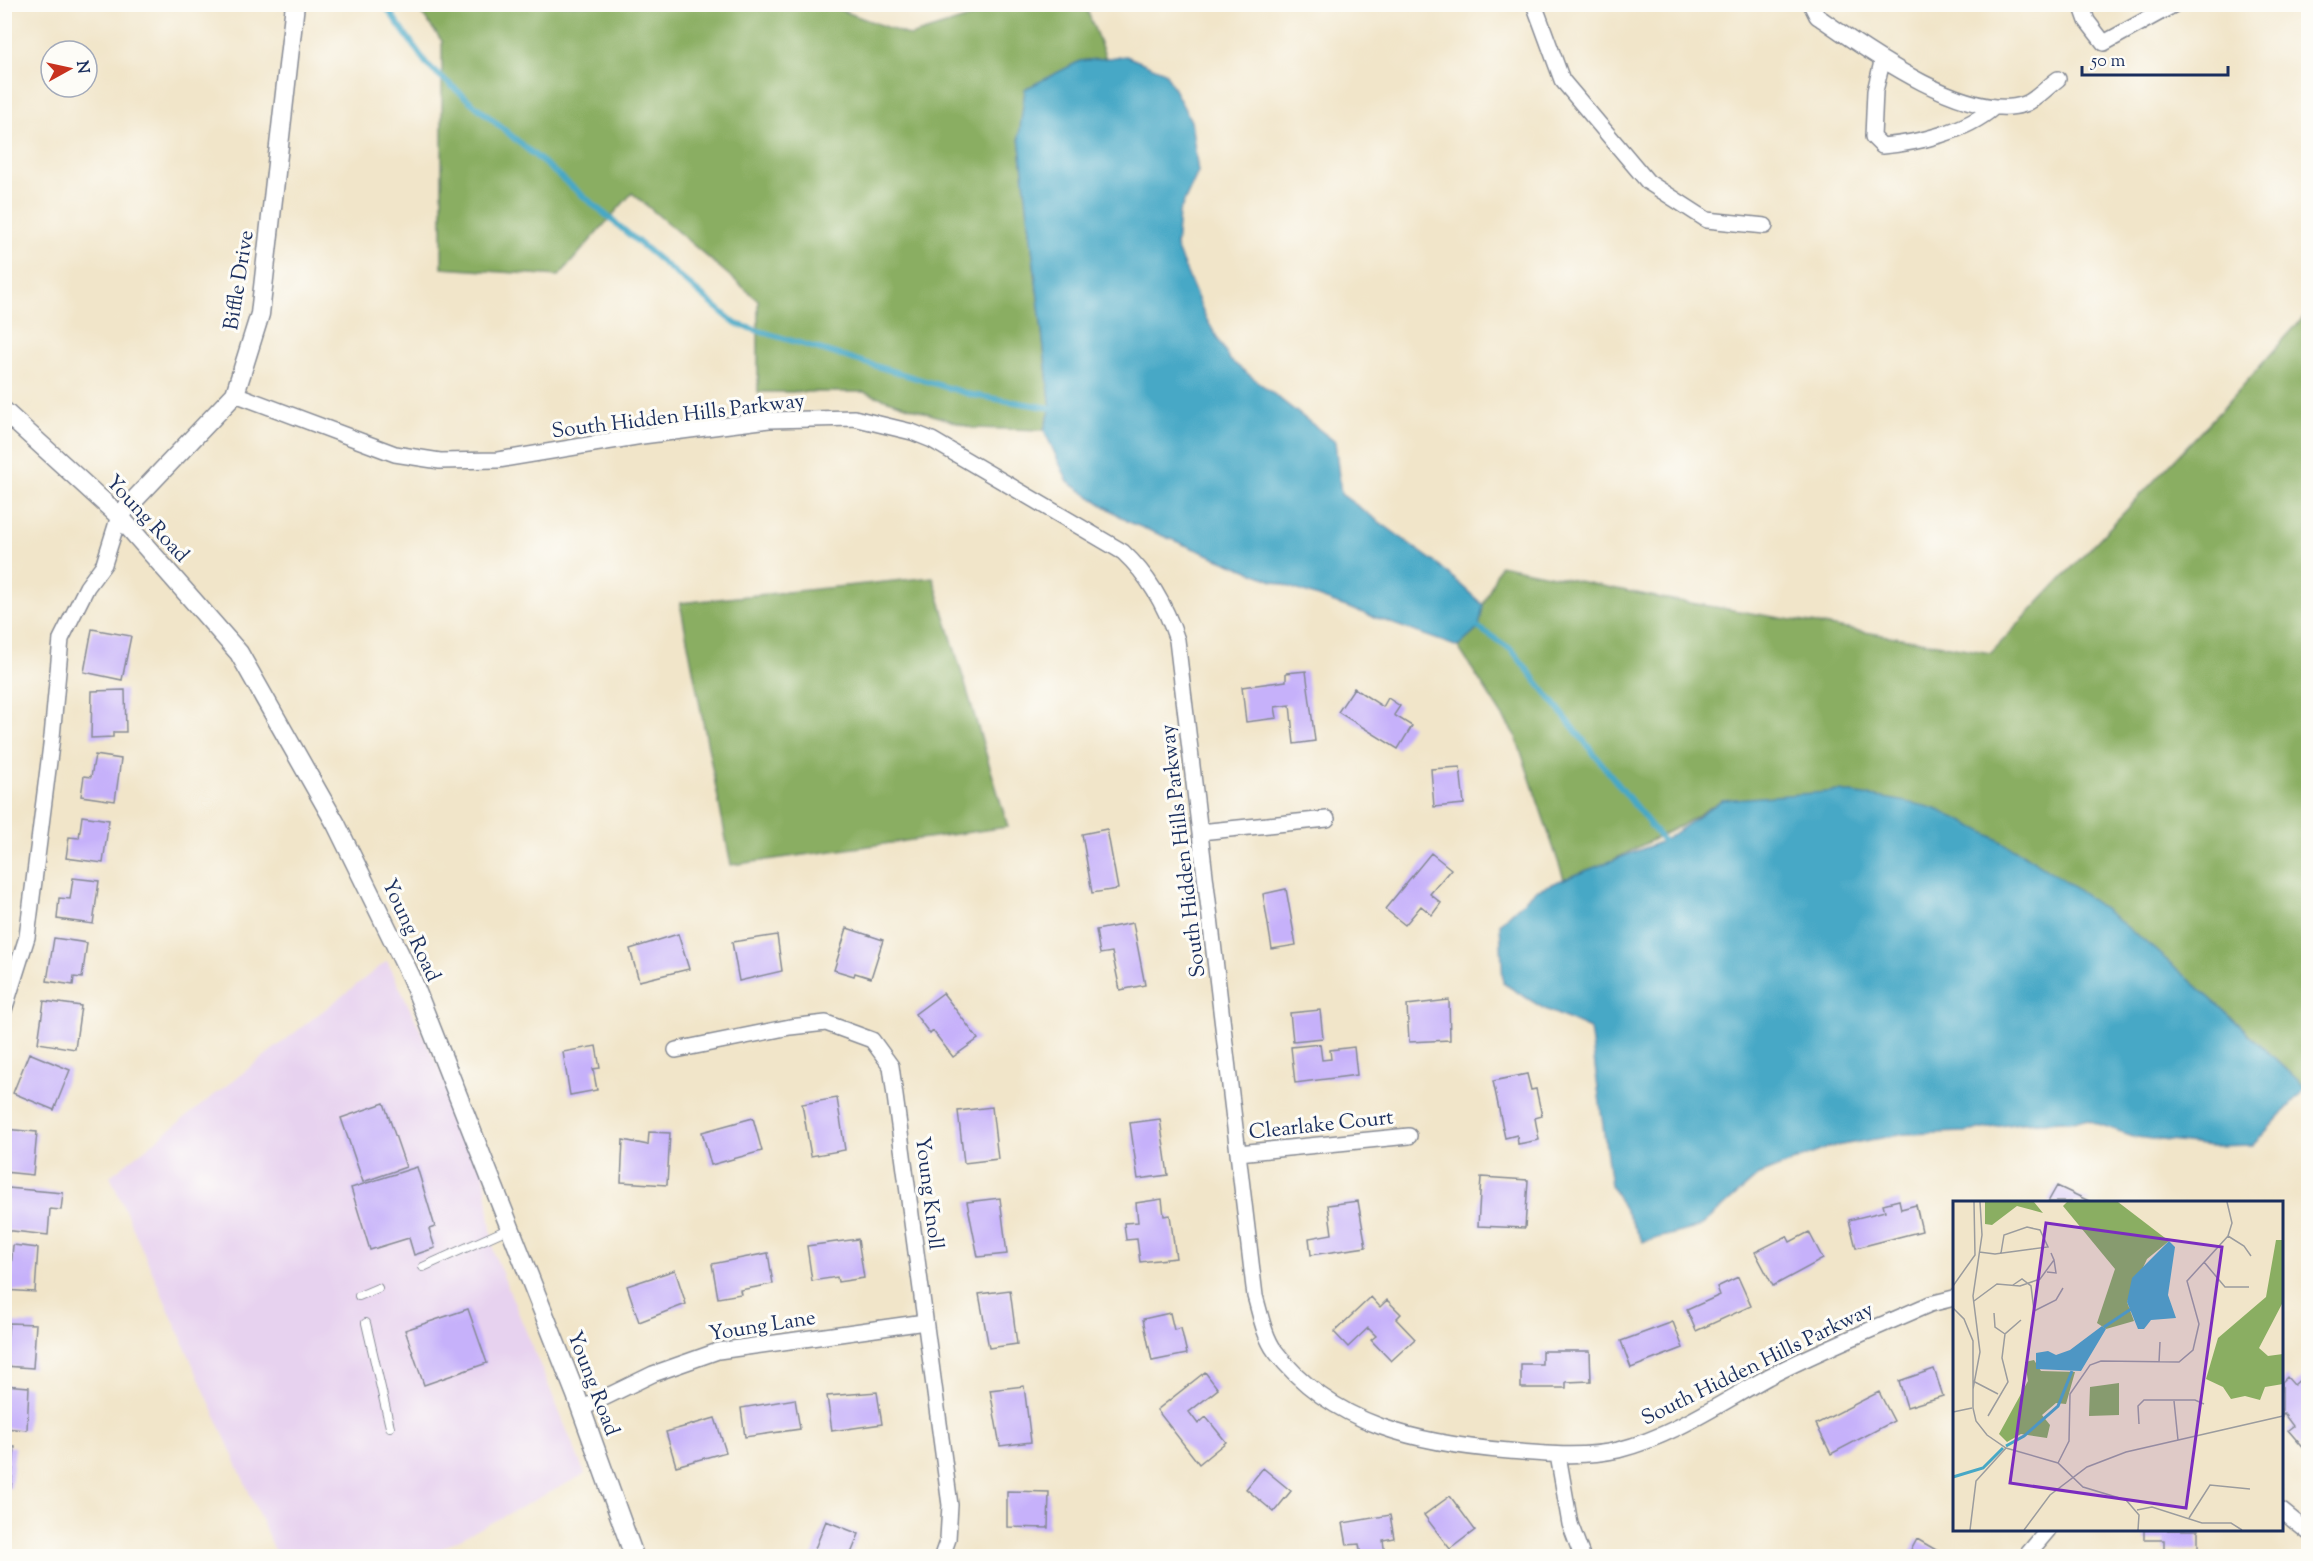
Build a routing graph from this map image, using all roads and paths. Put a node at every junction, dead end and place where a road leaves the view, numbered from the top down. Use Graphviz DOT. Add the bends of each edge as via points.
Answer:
graph roads {
  1 [pos="295,4"];
  2 [pos="1534,4"];
  3 [pos="1811,4"];
  4 [pos="2081,4"];
  5 [pos="2175,4"];
  6 [pos="1882,62"];
  7 [pos="2058,79"];
  8 [pos="1993,108"];
  9 [pos="1765,226"];
  10 [pos="235,394"];
  11 [pos="4,411"];
  12 [pos="119,516"];
  13 [pos="1327,819"];
  14 [pos="1200,832"];
  15 [pos="4,1010"];
  16 [pos="676,1050"];
  17 [pos="1409,1136"];
  18 [pos="1238,1153"];
  19 [pos="510,1228"];
  20 [pos="423,1267"];
  21 [pos="378,1288"];
  22 [pos="359,1296"];
  23 [pos="1953,1298"];
  24 [pos="925,1322"];
  25 [pos="366,1323"];
  26 [pos="581,1409"];
  27 [pos="390,1427"];
  28 [pos="1558,1455"];
  29 [pos="2283,1512"];
  30 [pos="2048,1531"];
  31 [pos="2308,1532"];
  32 [pos="634,1557"];
  33 [pos="942,1557"];
  34 [pos="1582,1557"];
  35 [pos="2026,1557"];
  1 -- 10 [label="street, Biffle Drive" via="260,314"];
  2 -- 9 [label="street" via="1562,80 1648,182 1707,220"];
  3 -- 6 [label="street" via="1817,16"];
  4 -- 5 [label="street" via="2087,21 2104,43"];
  6 -- 8 [label="street" via="1946,93"];
  6 -- 8 [label="street" via="1875,91 1873,137 1882,146 1977,122"];
  7 -- 8 [label="street" via="2026,104"];
  10 -- 12 [label="street, Biffle Drive"];
  10 -- 14 [label="street, South Hidden Hills Parkway" via="394,454 440,461 498,460 769,420 854,418 932,440 1123,552 1137,566 1167,613 1177,640"];
  11 -- 12 [label="street, Young Road"];
  12 -- 15 [label="street" via="104,564 87,587 61,639 27,937"];
  12 -- 19 [label="street, Young Road" via="240,653 336,824 411,977"];
  13 -- 14 [label="street"];
  14 -- 18 [label="street, South Hidden Hills Parkway"];
  16 -- 24 [label="street, Young Knoll" via="826,1023 872,1040 891,1066 897,1096"];
  17 -- 18 [label="street, Clearlake Court"];
  18 -- 28 [label="street, South Hidden Hills Parkway" via="1250,1267 1263,1323 1275,1350 1312,1389 1384,1430 1461,1447"];
  19 -- 20 [label="lane"];
  19 -- 26 [label="street, Young Road"];
  21 -- 22 [label="lane"];
  23 -- 28 [label="street, South Hidden Hills Parkway" via="1930,1304 1771,1376 1668,1434 1616,1450"];
  24 -- 26 [label="street, Young Lane" via="718,1351 653,1374"];
  24 -- 33 [label="street, Young Knoll" via="950,1505 948,1539"];
  25 -- 27 [label="lane"];
  26 -- 32 [label="street, Young Road"];
  28 -- 34 [label="street" via="1570,1524"];
  29 -- 31 [label="street"];
  30 -- 35 [label="street"];
}
